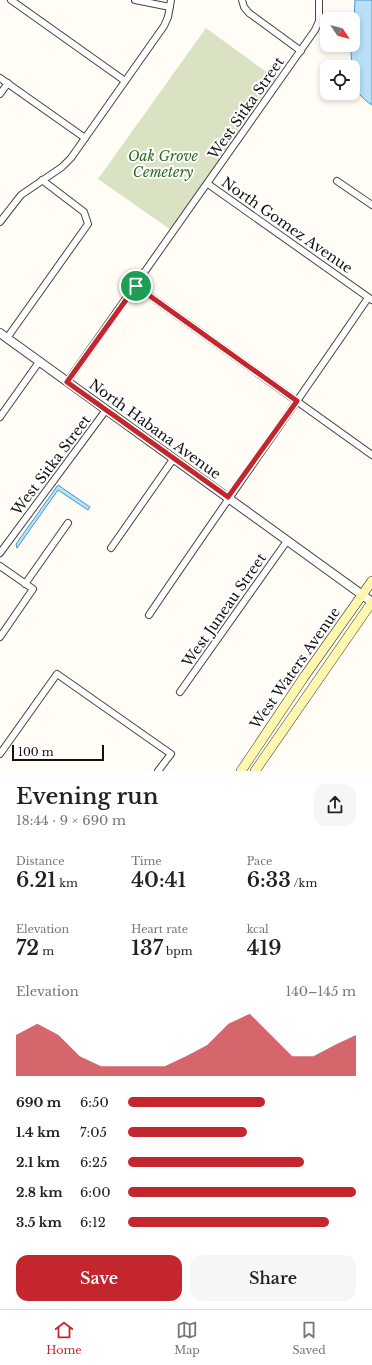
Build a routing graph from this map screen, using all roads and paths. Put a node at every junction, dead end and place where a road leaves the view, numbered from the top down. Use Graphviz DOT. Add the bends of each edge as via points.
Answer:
graph roads {
  1 [pos="11,0"];
  2 [pos="135,0"];
  3 [pos="171,0"];
  4 [pos="242,0"];
  5 [pos="319,0"];
  6 [pos="170,7"];
  7 [pos="301,51"];
  8 [pos="0,78"];
  9 [pos="126,81"];
  10 [pos="8,83"];
  11 [pos="0,94"];
  12 [pos="85,138"];
  13 [pos="42,180"];
  14 [pos="337,181"];
  15 [pos="208,184"];
  16 [pos="372,206"];
  17 [pos="0,222"];
  18 [pos="136,286"];
  19 [pos="370,299"];
  20 [pos="0,333"];
  21 [pos="7,338"];
  22 [pos="39,362"];
  23 [pos="67,382"];
  24 [pos="297,401"];
  25 [pos="106,410"];
  26 [pos="0,418"];
  27 [pos="372,455"];
  28 [pos="174,458"];
  29 [pos="228,497"];
  30 [pos="68,524"];
  31 [pos="288,541"];
  32 [pos="111,548"];
  33 [pos="0,554"];
  34 [pos="0,566"];
  35 [pos="372,581"];
  36 [pos="25,584"];
  37 [pos="362,595"];
  38 [pos="372,602"];
  39 [pos="149,615"];
  40 [pos="0,637"];
  41 [pos="305,676"];
  42 [pos="316,684"];
  43 [pos="180,692"];
  44 [pos="258,746"];
  45 [pos="268,753"];
  46 [pos="0,754"];
  47 [pos="158,771"];
  48 [pos="241,771"];
  49 [pos="255,771"];
  1 -- 9 [label="street"];
  2 -- 6 [label="street"];
  3 -- 6 [label="street"];
  4 -- 7 [label="street" via="249,13"];
  5 -- 7 [label="street, West Sitka Street" via="319,21"];
  6 -- 9 [label="street" via="164,26"];
  7 -- 15 [label="street, West Sitka Street"];
  8 -- 10 [label="street"];
  9 -- 12 [label="street"];
  10 -- 11 [label="street"];
  10 -- 12 [label="street"];
  12 -- 13 [label="street" via="62,167"];
  13 -- 17 [label="street" via="12,204"];
  13 -- 21 [label="street" via="84,212 88,224"];
  14 -- 16 [label="street"];
  15 -- 18 [label="street, West Sitka Street"];
  15 -- 19 [label="street, North Gomez Avenue"];
  18 -- 23 [label="street, West Sitka Street"];
  18 -- 24 [label="street"];
  19 -- 24 [label="street"];
  20 -- 21 [label="street, North Habana Avenue"];
  21 -- 22 [label="street, North Habana Avenue"];
  22 -- 23 [label="street, North Habana Avenue"];
  22 -- 26 [label="street"];
  23 -- 25 [label="street, North Habana Avenue"];
  24 -- 27 [label="street"];
  24 -- 29 [label="street"];
  25 -- 28 [label="street, North Habana Avenue"];
  25 -- 33 [label="street, West Sitka Street"];
  28 -- 29 [label="street, North Habana Avenue"];
  28 -- 32 [label="street"];
  29 -- 31 [label="street, North Habana Avenue"];
  29 -- 39 [label="street"];
  30 -- 36 [label="street"];
  31 -- 37 [label="street, North Habana Avenue"];
  31 -- 43 [label="street, West Juneau Street"];
  34 -- 36 [label="street"];
  35 -- 37 [label="main road, West Waters Avenue"];
  36 -- 40 [label="street" via="33,590"];
  37 -- 38 [label="street, North Habana Avenue"];
  37 -- 41 [label="main road, West Waters Avenue"];
  38 -- 42 [label="main road, West Waters Avenue"];
  41 -- 42 [label="main road"];
  41 -- 44 [label="main road, West Waters Avenue"];
  42 -- 45 [label="main road, West Waters Avenue"];
  44 -- 45 [label="main road"];
  44 -- 48 [label="main road, West Waters Avenue"];
  45 -- 49 [label="main road, West Waters Avenue"];
  46 -- 47 [label="street" via="57,674 171,754"];
}
